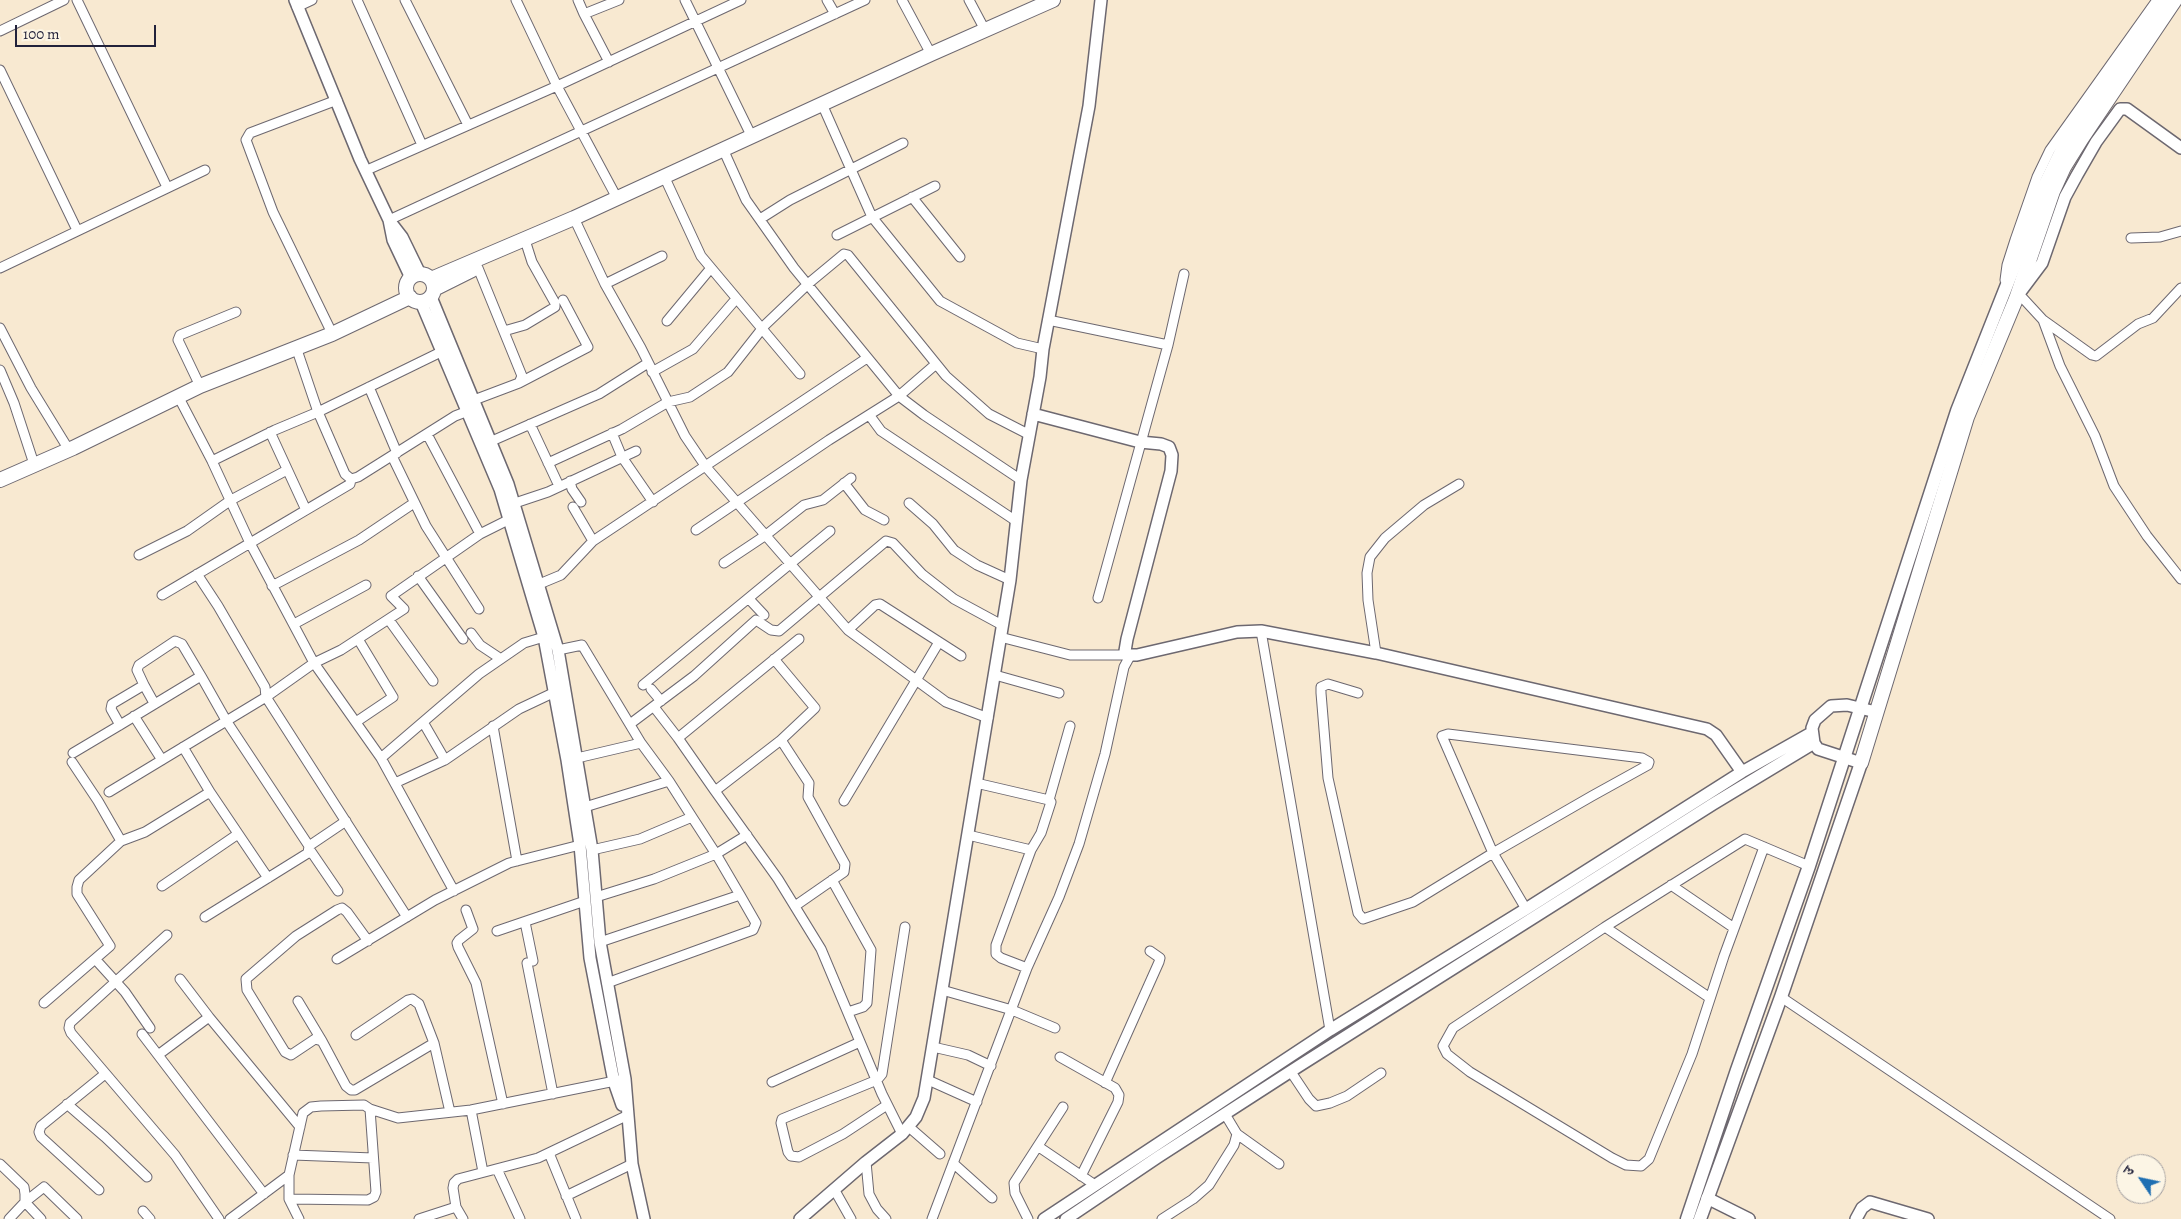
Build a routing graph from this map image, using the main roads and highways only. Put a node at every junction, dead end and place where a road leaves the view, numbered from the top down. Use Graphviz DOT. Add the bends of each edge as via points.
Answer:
graph roads {
  1 [pos="1053,0"];
  2 [pos="2164,0"];
  3 [pos="2175,0"];
  4 [pos="525,240"];
  5 [pos="2020,270"];
  6 [pos="421,288"];
  7 [pos="2013,294"];
  8 [pos="296,347"];
  9 [pos="0,480"];
  10 [pos="1861,763"];
  11 [pos="1687,1219"];
  12 [pos="1700,1219"];
  1 -- 4 [label="main road"];
  2 -- 5 [label="main road" via="2066,141 2043,188"];
  3 -- 5 [label="main road" via="2064,167"];
  4 -- 6 [label="main road" via="504,246"];
  4 -- 6 [label="main road" via="478,268"];
  5 -- 7 [label="main road"];
  6 -- 8 [label="main road" via="332,334"];
  6 -- 8 [label="main road" via="328,327"];
  7 -- 10 [label="main road" via="1967,418"];
  7 -- 11 [label="main road" via="1957,411 1809,866"];
  8 -- 9 [label="main road" via="200,386"];
  10 -- 12 [label="main road"];
}
